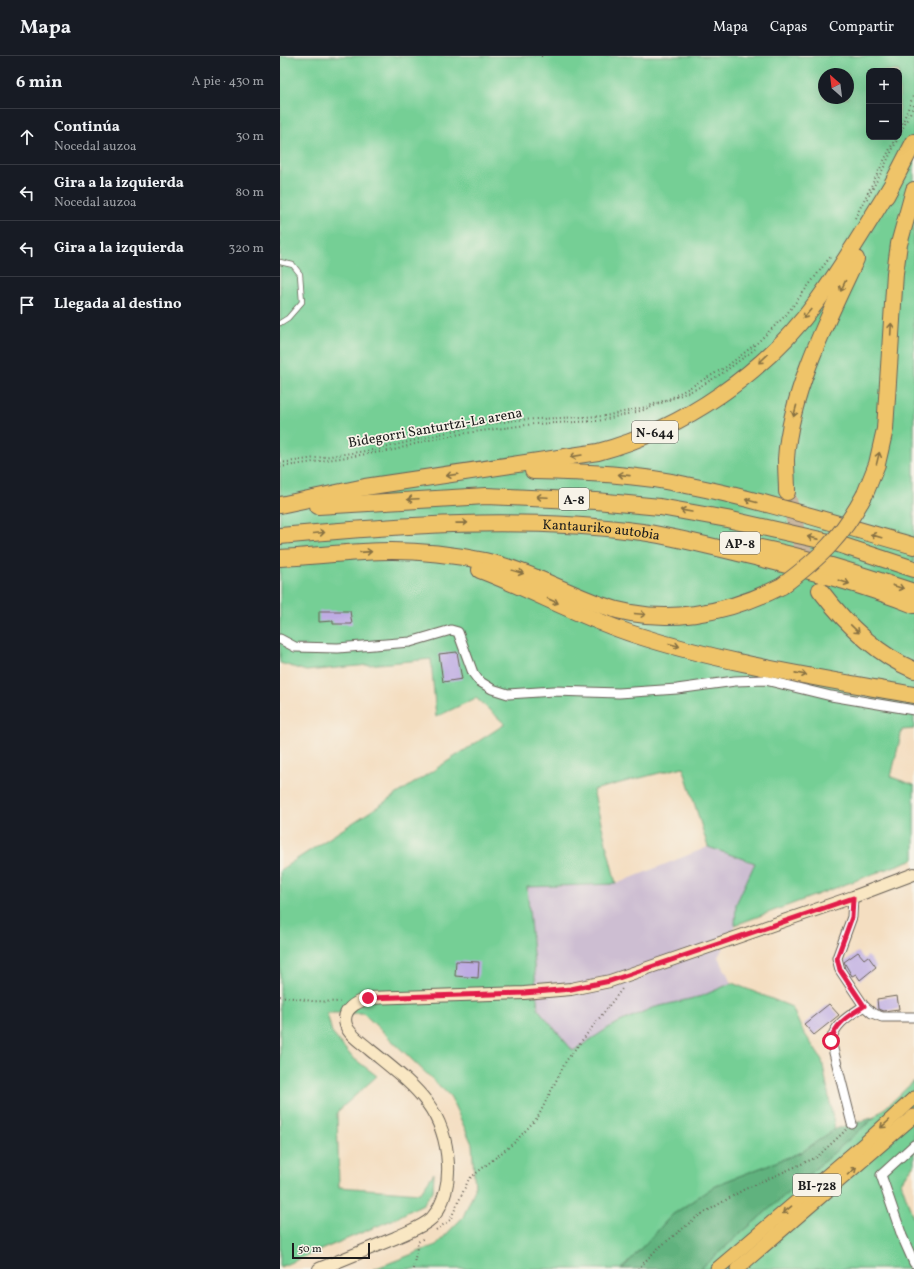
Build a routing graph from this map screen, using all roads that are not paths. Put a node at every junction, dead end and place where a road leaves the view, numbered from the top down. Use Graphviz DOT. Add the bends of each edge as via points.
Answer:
graph roads {
  1 [pos="914,142"];
  2 [pos="890,188"];
  3 [pos="914,190"];
  4 [pos="280,262"];
  5 [pos="280,323"];
  6 [pos="490,470"];
  7 [pos="787,492"];
  8 [pos="280,505"];
  9 [pos="280,509"];
  10 [pos="643,532"];
  11 [pos="280,536"];
  12 [pos="914,546"];
  13 [pos="439,555"];
  14 [pos="280,558"];
  15 [pos="914,569"];
  16 [pos="820,590"];
  17 [pos="914,592"];
  18 [pos="914,605"];
  19 [pos="280,639"];
  20 [pos="280,647"];
  21 [pos="295,648"];
  22 [pos="914,670"];
  23 [pos="914,695"];
  24 [pos="914,710"];
  25 [pos="914,874"];
  26 [pos="914,878"];
  27 [pos="892,883"];
  28 [pos="853,898"];
  29 [pos="864,1006"];
  30 [pos="914,1017"];
  31 [pos="914,1098"];
  32 [pos="914,1116"];
  33 [pos="852,1124"];
  34 [pos="914,1145"];
  35 [pos="914,1263"];
  36 [pos="319,1269"];
  37 [pos="717,1269"];
  38 [pos="737,1269"];
  1 -- 2 [label="highway, N-644"];
  2 -- 6 [label="highway, N-644, one-way" via="817,301 759,364 727,389 691,413 648,436 622,446"];
  2 -- 7 [label="highway, N-644, one-way" via="836,302 804,380 789,439 786,460"];
  13 -- 3 [label="highway, one-way, bridge" via="485,562 530,575 602,606 633,614 668,616 695,615 758,598 782,586 814,563 854,515 877,464 885,429 895,272"];
  4 -- 5 [label="lane" via="293,265 300,274 302,302"];
  6 -- 8 [label="highway, one-way" via="365,487"];
  12 -- 6 [label="highway, one-way" via="685,484 624,475"];
  15 -- 9 [label="highway, Kantauriko autobia / A-8, one-way" via="838,544 778,530 660,507 596,500 486,496"];
  11 -- 10 [label="highway, Kantauriko autobia / A-8, one-way" via="462,523 533,524"];
  10 -- 17 [label="highway, AP-8, one-way" via="721,540 780,551"];
  10 -- 18 [label="highway, Kantauriko autobia / A-8, one-way" via="782,564"];
  14 -- 13 [label="highway, one-way" via="391,551"];
  13 -- 23 [label="highway, one-way" via="636,635 720,657"];
  16 -- 22 [label="highway, one-way" via="864,638 889,657"];
  19 -- 21 [label="street"];
  20 -- 21 [label="street"];
  21 -- 24 [label="street" via="338,648 410,642 451,630 458,632 478,681 508,694 677,690 735,681 766,680 831,696"];
  25 -- 27 [label="street"];
  26 -- 27 [label="street"];
  27 -- 28 [label="street"];
  28 -- 29 [label="street" via="852,917 837,958 840,970"];
  28 -- 36 [label="street" via="610,981 571,989 485,995 368,998 353,1005 347,1012 346,1024 354,1036 411,1084 431,1106 447,1147 448,1184 442,1202 432,1218 416,1228"];
  29 -- 30 [label="street" via="882,1017"];
  29 -- 33 [label="street" via="841,1021 833,1030 831,1041"];
  31 -- 37 [label="main road, BI-728, one-way"];
  38 -- 32 [label="main road, BI-728, one-way"];
  34 -- 35 [label="street" via="881,1175"];
}
